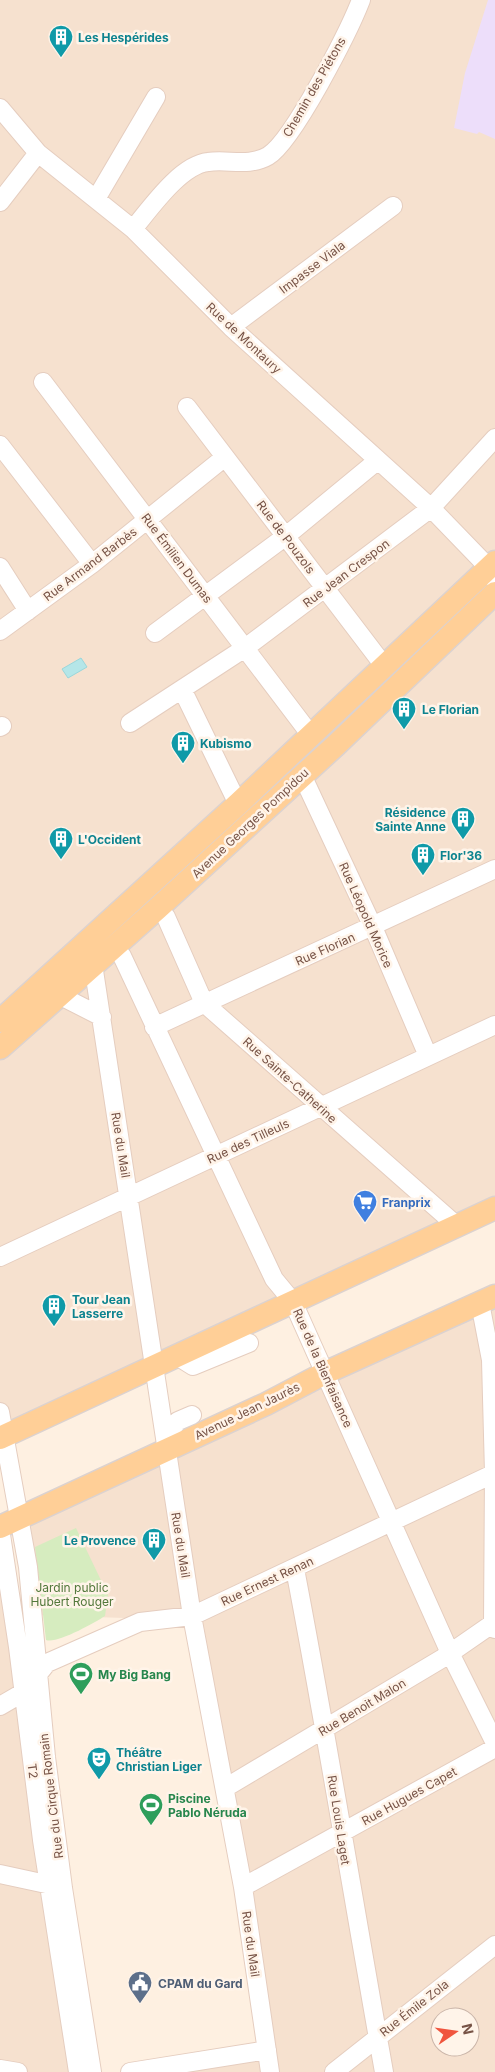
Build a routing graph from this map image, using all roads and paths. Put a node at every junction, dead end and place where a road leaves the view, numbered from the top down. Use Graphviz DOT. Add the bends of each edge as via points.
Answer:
graph roads {
  1 [pos="361,0"];
  2 [pos="156,97"];
  3 [pos="0,108"];
  4 [pos="38,153"];
  5 [pos="96,198"];
  6 [pos="0,202"];
  7 [pos="393,206"];
  8 [pos="133,229"];
  9 [pos="231,327"];
  10 [pos="42,382"];
  11 [pos="187,407"];
  12 [pos="495,438"];
  13 [pos="0,445"];
  14 [pos="226,458"];
  15 [pos="377,461"];
  16 [pos="431,508"];
  17 [pos="148,520"];
  18 [pos="286,536"];
  19 [pos="92,564"];
  20 [pos="0,567"];
  21 [pos="493,570"];
  22 [pos="326,589"];
  23 [pos="495,594"];
  24 [pos="205,596"];
  25 [pos="28,611"];
  26 [pos="0,631"];
  27 [pos="155,633"];
  28 [pos="245,648"];
  29 [pos="385,667"];
  30 [pos="182,689"];
  31 [pos="130,723"];
  32 [pos="310,734"];
  33 [pos="302,775"];
  34 [pos="238,804"];
  35 [pos="495,869"];
  36 [pos="158,908"];
  37 [pos="373,927"];
  38 [pos="114,946"];
  39 [pos="93,964"];
  40 [pos="50,990"];
  41 [pos="204,1003"];
  42 [pos="102,1017"];
  43 [pos="0,1021"];
  44 [pos="495,1025"];
  45 [pos="154,1027"];
  46 [pos="0,1048"];
  47 [pos="428,1056"];
  48 [pos="320,1108"];
  49 [pos="215,1156"];
  50 [pos="129,1196"];
  51 [pos="495,1208"];
  52 [pos="457,1226"];
  53 [pos="0,1257"];
  54 [pos="488,1299"];
  55 [pos="293,1302"];
  56 [pos="495,1325"];
  57 [pos="249,1343"];
  58 [pos="177,1356"];
  59 [pos="493,1359"];
  60 [pos="155,1366"];
  61 [pos="325,1373"];
  62 [pos="0,1412"];
  63 [pos="192,1415"];
  64 [pos="2,1437"];
  65 [pos="166,1443"];
  66 [pos="495,1474"];
  67 [pos="392,1522"];
  68 [pos="6,1525"];
  69 [pos="295,1569"];
  70 [pos="192,1616"];
  71 [pos="494,1625"];
  72 [pos="450,1653"];
  73 [pos="39,1675"];
  74 [pos="24,1692"];
  75 [pos="0,1706"];
  76 [pos="325,1730"];
  77 [pos="495,1742"];
  78 [pos="495,1748"];
  79 [pos="225,1788"];
  80 [pos="341,1834"];
  81 [pos="0,1874"];
  82 [pos="56,1886"];
  83 [pos="243,1887"];
  84 [pos="495,1945"];
  85 [pos="378,2037"];
  86 [pos="267,2050"];
  87 [pos="0,2069"];
  88 [pos="18,2072"];
  89 [pos="78,2072"];
  90 [pos="92,2072"];
  91 [pos="130,2072"];
  92 [pos="270,2072"];
  93 [pos="334,2072"];
  94 [pos="384,2072"];
  1 -- 8 [label="street, Chemin des Piétons" via="307,105 280,147 266,157 246,163 207,162 191,168 173,182"];
  2 -- 5 [label="street"];
  3 -- 4 [label="street, Rue de Montaury"];
  4 -- 5 [label="street, Rue de Montaury"];
  4 -- 6 [label="street"];
  5 -- 8 [label="street, Rue de Montaury"];
  7 -- 9 [label="street, Impasse Viala"];
  8 -- 9 [label="street, Rue de Montaury"];
  9 -- 15 [label="street, Rue de Montaury"];
  10 -- 17 [label="street, Rue Émilien Dumas"];
  11 -- 14 [label="street, Rue de Pouzols"];
  12 -- 16 [label="street, Rue Jean Crespon"];
  13 -- 19 [label="street"];
  14 -- 17 [label="street, Rue Armand Barbès"];
  14 -- 18 [label="street, Rue de Pouzols"];
  15 -- 16 [label="street, Rue de Montaury"];
  15 -- 18 [label="street"];
  16 -- 21 [label="street, Rue de Montaury"];
  16 -- 22 [label="street, Rue Jean Crespon"];
  17 -- 19 [label="street, Rue Armand Barbès"];
  17 -- 24 [label="street, Rue Émilien Dumas"];
  18 -- 22 [label="street, Rue de Pouzols"];
  18 -- 24 [label="street"];
  19 -- 25 [label="street, Rue Armand Barbès"];
  20 -- 25 [label="street"];
  21 -- 29 [label="main road, Avenue Georges Pompidou"];
  22 -- 28 [label="street, Rue Jean Crespon"];
  22 -- 29 [label="street, Rue de Pouzols"];
  23 -- 33 [label="main road, Avenue Georges Pompidou"];
  24 -- 27 [label="street"];
  24 -- 28 [label="street, Rue Émilien Dumas"];
  25 -- 26 [label="street, Rue Armand Barbès"];
  28 -- 30 [label="street, Rue Jean Crespon"];
  28 -- 32 [label="street, Rue Émilien Dumas"];
  29 -- 32 [label="main road, Avenue Georges Pompidou"];
  30 -- 31 [label="street, Rue Jean Crespon"];
  30 -- 34 [label="street"];
  32 -- 34 [label="main road, Avenue Georges Pompidou"];
  33 -- 36 [label="main road, Avenue Georges Pompidou"];
  33 -- 37 [label="street, Rue Léopold Morice"];
  34 -- 40 [label="main road, Avenue Georges Pompidou"];
  35 -- 37 [label="street, Rue Florian"];
  36 -- 38 [label="main road, Avenue Georges Pompidou"];
  36 -- 41 [label="street, Rue Sainte-Catherine" via="166,916"];
  37 -- 41 [label="street, Rue Florian"];
  37 -- 47 [label="street, Rue Léopold Morice"];
  38 -- 39 [label="main road, Avenue Georges Pompidou"];
  38 -- 45 [label="street, Rue de la Bienfaisance" via="122,956"];
  39 -- 40 [label="main road, Avenue Georges Pompidou"];
  39 -- 42 [label="street, Rue du Mail"];
  40 -- 42 [label="street"];
  40 -- 43 [label="main road, Avenue Georges Pompidou"];
  40 -- 46 [label="main road, Avenue Georges Pompidou"];
  41 -- 45 [label="street, Rue Florian"];
  41 -- 48 [label="street, Rue Sainte-Catherine"];
  42 -- 50 [label="street, Rue du Mail"];
  44 -- 47 [label="street, Rue des Tilleuls"];
  45 -- 49 [label="street, Rue de la Bienfaisance"];
  47 -- 48 [label="street, Rue des Tilleuls"];
  48 -- 49 [label="street, Rue des Tilleuls"];
  48 -- 52 [label="street, Rue Sainte-Catherine"];
  49 -- 50 [label="street, Rue des Tilleuls"];
  49 -- 55 [label="street, Rue de la Bienfaisance" via="274,1279"];
  50 -- 53 [label="street, Rue des Tilleuls"];
  50 -- 60 [label="street, Rue du Mail"];
  51 -- 52 [label="main road"];
  52 -- 55 [label="main road"];
  54 -- 56 [label="street"];
  54 -- 59 [label="street"];
  54 -- 61 [label="main road, Avenue Jean Jaurès"];
  55 -- 58 [label="main road"];
  55 -- 61 [label="street, Rue de la Bienfaisance"];
  57 -- 58 [label="street" via="193,1366"];
  58 -- 60 [label="main road"];
  59 -- 66 [label="street"];
  60 -- 64 [label="main road"];
  60 -- 65 [label="street, Rue du Mail"];
  61 -- 65 [label="main road, Avenue Jean Jaurès" via="266,1404"];
  61 -- 67 [label="street, Rue de la Bienfaisance"];
  62 -- 64 [label="street"];
  63 -- 65 [label="street" via="178,1421"];
  64 -- 68 [label="street"];
  65 -- 68 [label="main road, Avenue Jean Jaurès"];
  65 -- 70 [label="street, Rue du Mail"];
  66 -- 67 [label="street, Rue Ernest Renan"];
  66 -- 71 [label="street"];
  67 -- 69 [label="street, Rue Ernest Renan"];
  67 -- 72 [label="street, Rue de la Bienfaisance"];
  68 -- 73 [label="street, Rue du Cirque Romain" via="28,1567"];
  68 -- 74 [label="street, T2"];
  69 -- 70 [label="street, Rue Ernest Renan"];
  69 -- 76 [label="street, Rue Louis Laget"];
  70 -- 73 [label="street, Rue Ernest Renan" via="140,1622 47,1663"];
  70 -- 79 [label="street, Rue du Mail"];
  71 -- 72 [label="street, Rue Benoit Malon"];
  72 -- 76 [label="street, Rue Benoit Malon"];
  72 -- 77 [label="street, Rue de la Bienfaisance"];
  73 -- 74 [label="street, Rue Ernest Renan"];
  73 -- 82 [label="street, Rue du Cirque Romain"];
  74 -- 75 [label="street, Rue Ernest Renan"];
  74 -- 82 [label="street, T2"];
  76 -- 79 [label="street, Rue Benoit Malon"];
  76 -- 80 [label="street, Rue Louis Laget"];
  78 -- 80 [label="street, Rue Hugues Capet"];
  79 -- 83 [label="street, Rue du Mail"];
  80 -- 83 [label="street, Rue Hugues Capet"];
  80 -- 85 [label="street, Rue Louis Laget"];
  81 -- 82 [label="street"];
  82 -- 89 [label="street, T2"];
  82 -- 90 [label="street, Rue du Cirque Romain"];
  83 -- 86 [label="street, Rue du Mail"];
  84 -- 85 [label="street, Rue Émile Zola"];
  85 -- 93 [label="street, Rue Émile Zola"];
  85 -- 94 [label="street, Rue Louis Laget"];
  86 -- 91 [label="street"];
  86 -- 92 [label="street, Rue du Mail"];
  87 -- 88 [label="street"];
}
